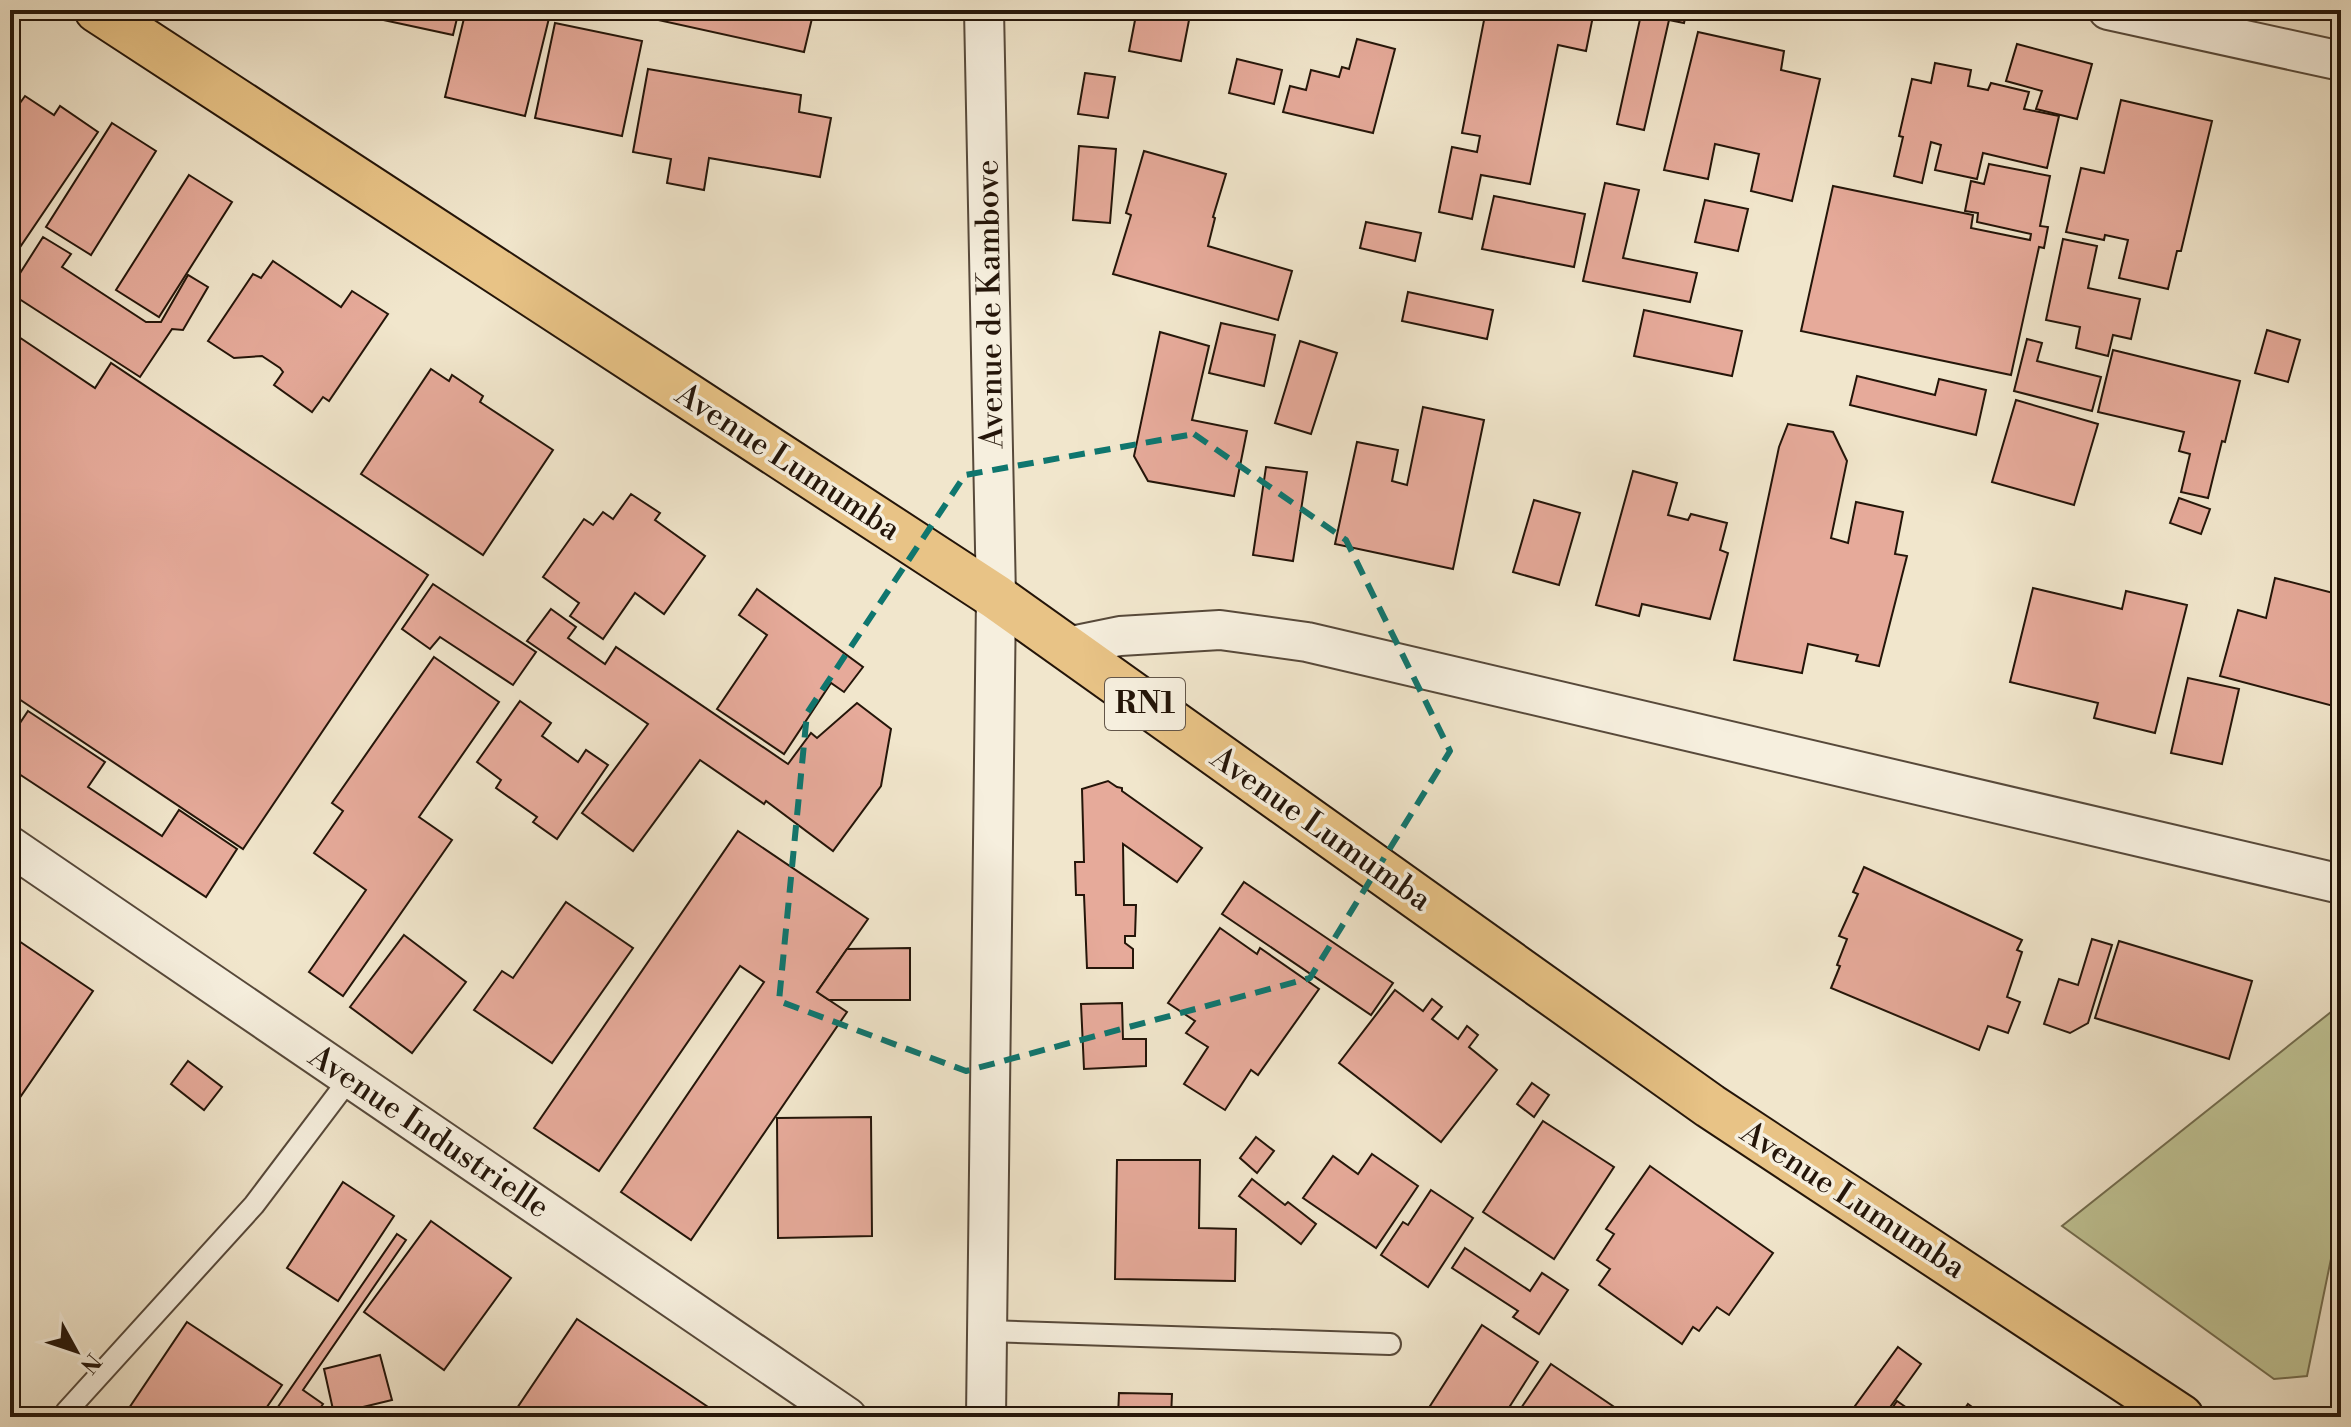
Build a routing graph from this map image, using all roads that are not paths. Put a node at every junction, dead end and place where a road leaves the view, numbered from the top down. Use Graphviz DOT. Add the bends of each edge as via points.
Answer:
graph roads {
  1 [pos="97,10"];
  2 [pos="984,10"];
  3 [pos="2108,10"];
  4 [pos="2341,61"];
  5 [pos="996,597"];
  6 [pos="1066,647"];
  7 [pos="10,846"];
  8 [pos="2341,884"];
  9 [pos="350,1078"];
  10 [pos="987,1331"];
  11 [pos="1390,1344"];
  12 [pos="66,1412"];
  13 [pos="847,1417"];
  14 [pos="986,1417"];
  15 [pos="2181,1417"];
  1 -- 5 [label="highway, Avenue Lumumba / RN1"];
  2 -- 5 [label="street, Avenue de Kambove"];
  3 -- 4 [label="street"];
  5 -- 6 [label="highway, Avenue Lumumba / RN1"];
  5 -- 10 [label="street, Avenue de Kambove"];
  6 -- 8 [label="street" via="1120,636 1220,630 1307,642"];
  6 -- 15 [label="highway, Avenue Lumumba / RN1" via="1710,1106"];
  7 -- 9 [label="street, Avenue Industrielle"];
  9 -- 12 [label="lane" via="254,1205"];
  9 -- 13 [label="street, Avenue Industrielle"];
  10 -- 11 [label="lane"];
  10 -- 14 [label="street, Avenue de Kambove"];
}
